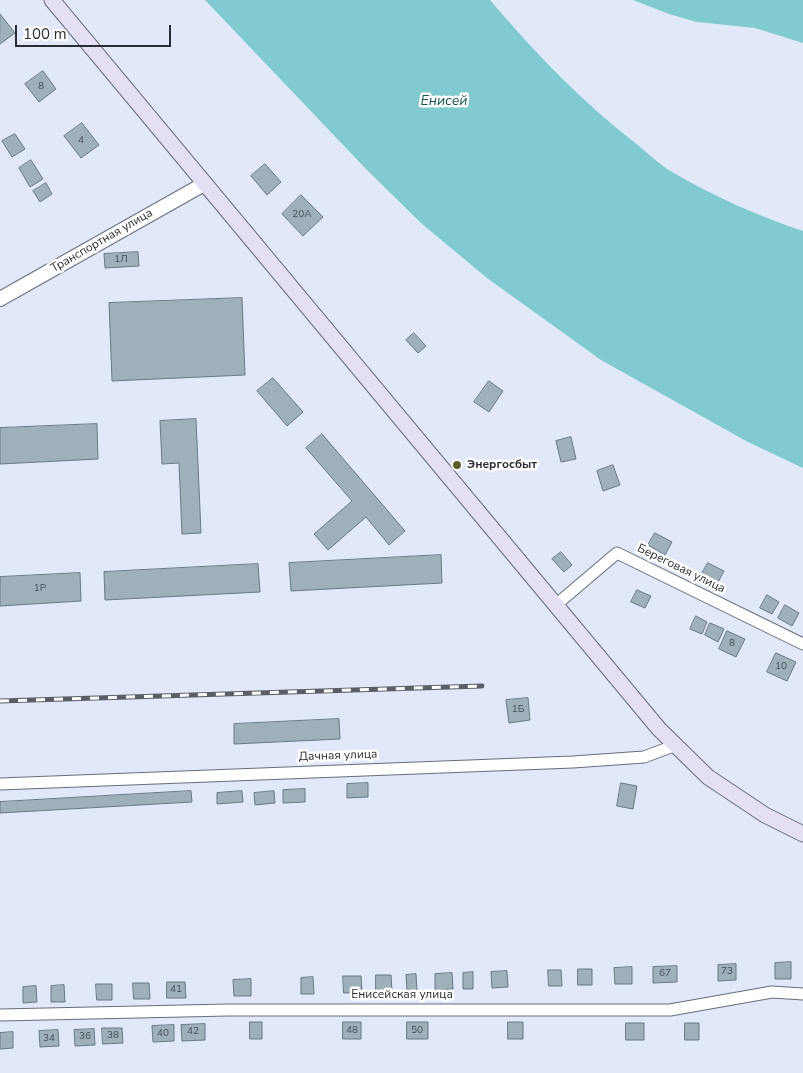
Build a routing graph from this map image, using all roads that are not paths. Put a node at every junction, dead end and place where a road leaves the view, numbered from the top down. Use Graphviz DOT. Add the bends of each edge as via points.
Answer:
graph roads {
  1 [pos="52,0"];
  2 [pos="204,184"];
  3 [pos="0,299"];
  4 [pos="557,604"];
  5 [pos="803,644"];
  6 [pos="676,745"];
  7 [pos="0,784"];
  8 [pos="803,834"];
  9 [pos="803,994"];
  10 [pos="0,1015"];
  1 -- 2 [label="main road"];
  2 -- 3 [label="street, Транспортная улица"];
  2 -- 4 [label="main road"];
  4 -- 5 [label="street, Береговая улица" via="617,553"];
  4 -- 6 [label="main road" via="638,704"];
  6 -- 7 [label="street, Дачная улица" via="644,757 582,761"];
  6 -- 8 [label="main road" via="724,789"];
  9 -- 10 [label="street, Енисейская улица" via="772,992 670,1010 228,1010"];
}
